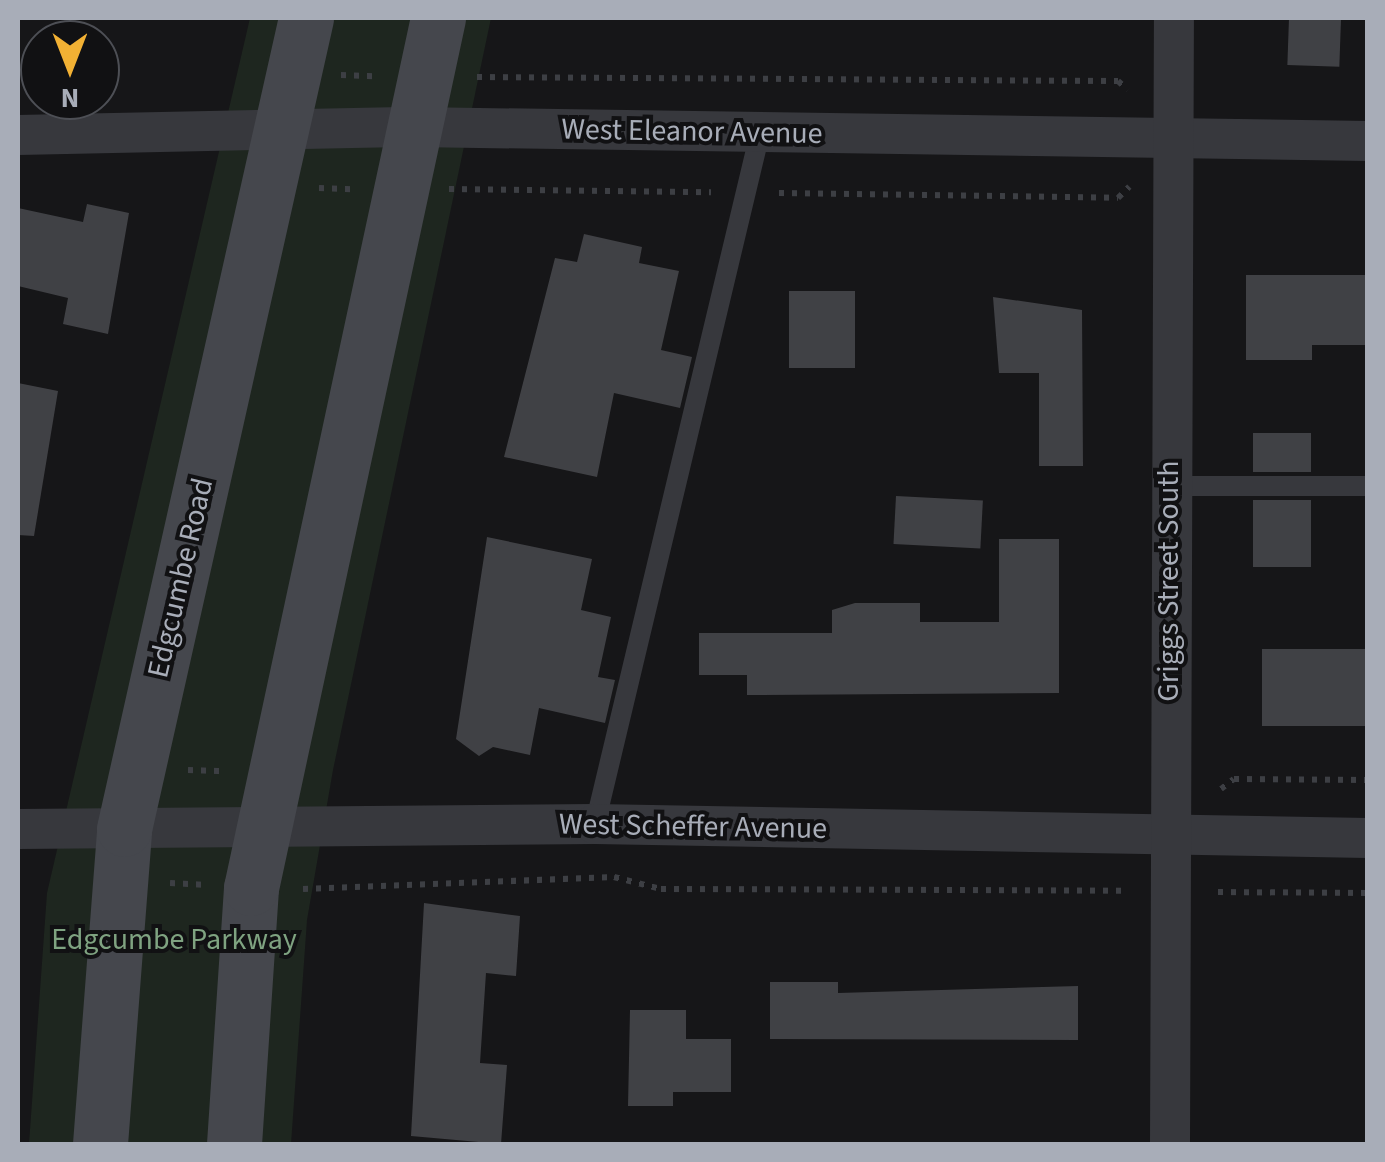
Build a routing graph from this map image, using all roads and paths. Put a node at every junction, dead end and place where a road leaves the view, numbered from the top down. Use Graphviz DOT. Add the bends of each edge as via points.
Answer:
graph roads {
  1 [pos="306,18"];
  2 [pos="438,18"];
  3 [pos="1174,18"];
  4 [pos="324,74"];
  5 [pos="381,76"];
  6 [pos="474,78"];
  7 [pos="1128,90"];
  8 [pos="415,128"];
  9 [pos="760,133"];
  10 [pos="18,135"];
  11 [pos="281,137"];
  12 [pos="1174,140"];
  13 [pos="1368,141"];
  14 [pos="298,188"];
  15 [pos="366,189"];
  16 [pos="1168,486"];
  17 [pos="1368,486"];
  18 [pos="176,769"];
  19 [pos="246,772"];
  20 [pos="1368,780"];
  21 [pos="1221,789"];
  22 [pos="595,824"];
  23 [pos="124,828"];
  24 [pos="18,829"];
  25 [pos="262,829"];
  26 [pos="1171,838"];
  27 [pos="1368,838"];
  28 [pos="164,882"];
  29 [pos="222,886"];
  30 [pos="290,888"];
  31 [pos="1130,891"];
  32 [pos="1218,892"];
  33 [pos="1368,893"];
  34 [pos="100,1144"];
  35 [pos="234,1144"];
  36 [pos="1170,1144"];
  1 -- 11 [label="street, Edgcumbe Road"];
  2 -- 8 [label="street"];
  3 -- 12 [label="street, Griggs Street South"];
  4 -- 5 [label="path"];
  6 -- 7 [label="path" via="1118,81"];
  8 -- 9 [label="street, West Eleanor Avenue"];
  8 -- 11 [label="street, West Eleanor Avenue"];
  8 -- 25 [label="street"];
  9 -- 12 [label="street, West Eleanor Avenue"];
  9 -- 22 [label="lane"];
  10 -- 11 [label="street, West Eleanor Avenue"];
  11 -- 23 [label="street, Edgcumbe Road"];
  12 -- 13 [label="street, West Eleanor Avenue"];
  12 -- 16 [label="street, Griggs Street South"];
  14 -- 15 [label="path"];
  16 -- 17 [label="lane"];
  16 -- 26 [label="street, Griggs Street South"];
  18 -- 19 [label="path"];
  20 -- 21 [label="path" via="1234,778"];
  22 -- 25 [label="street, West Scheffer Avenue"];
  22 -- 26 [label="street, West Scheffer Avenue"];
  23 -- 24 [label="street, West Scheffer Avenue"];
  23 -- 25 [label="street, West Scheffer Avenue"];
  23 -- 34 [label="street, Edgcumbe Road"];
  25 -- 35 [label="street"];
  26 -- 27 [label="street, West Scheffer Avenue"];
  26 -- 36 [label="street, Griggs Street South"];
  28 -- 29 [label="path"];
  30 -- 31 [label="path" via="614,877 661,888"];
  32 -- 33 [label="path"];
}
